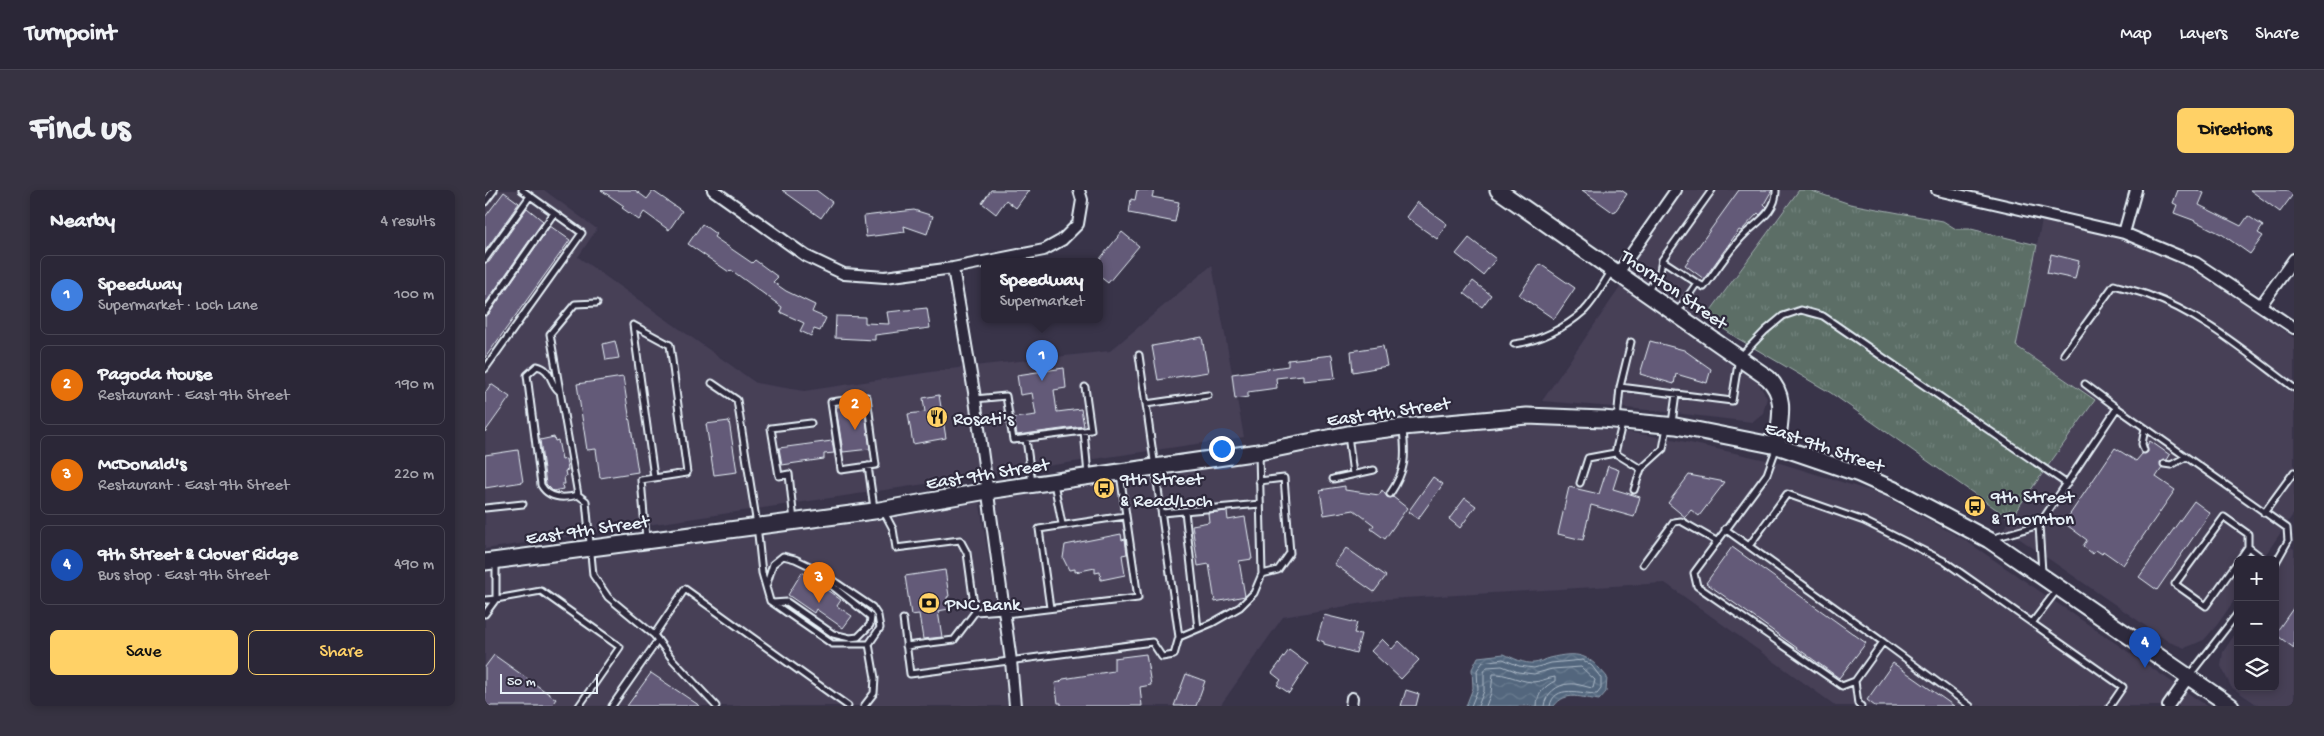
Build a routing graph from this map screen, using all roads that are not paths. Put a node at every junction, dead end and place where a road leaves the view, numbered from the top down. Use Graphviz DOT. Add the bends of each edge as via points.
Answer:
graph roads {
  1 [pos="494,190"];
  2 [pos="522,190"];
  3 [pos="713,190"];
  4 [pos="1498,190"];
  5 [pos="1676,190"];
  6 [pos="1712,190"];
  7 [pos="1776,190"];
  8 [pos="1937,190"];
  9 [pos="2136,190"];
  10 [pos="1950,191"];
  11 [pos="1081,195"];
  12 [pos="530,196"];
  13 [pos="485,202"];
  14 [pos="554,213"];
  15 [pos="2124,233"];
  16 [pos="1004,258"];
  17 [pos="485,259"];
  18 [pos="1661,260"];
  19 [pos="2294,260"];
  20 [pos="981,262"];
  21 [pos="953,268"];
  22 [pos="1615,271"];
  23 [pos="1697,284"];
  24 [pos="1646,292"];
  25 [pos="597,303"];
  26 [pos="2261,305"];
  27 [pos="485,312"];
  28 [pos="1677,314"];
  29 [pos="2294,328"];
  30 [pos="1631,342"];
  31 [pos="1514,344"];
  32 [pos="2064,354"];
  33 [pos="1139,355"];
  34 [pos="1739,358"];
  35 [pos="485,369"];
  36 [pos="712,383"];
  37 [pos="2085,384"];
  38 [pos="1085,387"];
  39 [pos="1619,387"];
  40 [pos="2294,388"];
  41 [pos="560,392"];
  42 [pos="1675,394"];
  43 [pos="1208,395"];
  44 [pos="975,399"];
  45 [pos="1146,404"];
  46 [pos="2117,408"];
  47 [pos="1620,420"];
  48 [pos="811,423"];
  49 [pos="1669,426"];
  50 [pos="1403,427"];
  51 [pos="2145,428"];
  52 [pos="1084,431"];
  53 [pos="1348,434"];
  54 [pos="1026,438"];
  55 [pos="1777,446"];
  56 [pos="2144,450"];
  57 [pos="1259,452"];
  58 [pos="1615,453"];
  59 [pos="2186,457"];
  60 [pos="2165,464"];
  61 [pos="868,466"];
  62 [pos="1155,467"];
  63 [pos="1641,469"];
  64 [pos="1374,470"];
  65 [pos="1119,472"];
  66 [pos="2294,472"];
  67 [pos="1353,474"];
  68 [pos="1089,476"];
  69 [pos="654,478"];
  70 [pos="1333,479"];
  71 [pos="1259,480"];
  72 [pos="1054,482"];
  73 [pos="1580,483"];
  74 [pos="2067,484"];
  75 [pos="1032,485"];
  76 [pos="1634,490"];
  77 [pos="987,491"];
  78 [pos="1390,494"];
  79 [pos="578,496"];
  80 [pos="523,504"];
  81 [pos="1260,504"];
  82 [pos="485,508"];
  83 [pos="878,510"];
  84 [pos="1185,511"];
  85 [pos="2264,513"];
  86 [pos="1162,514"];
  87 [pos="1125,516"];
  88 [pos="794,521"];
  89 [pos="1062,524"];
  90 [pos="2039,525"];
  91 [pos="757,526"];
  92 [pos="1725,529"];
  93 [pos="646,540"];
  94 [pos="1989,540"];
  95 [pos="1716,542"];
  96 [pos="1749,546"];
  97 [pos="2248,547"];
  98 [pos="591,548"];
  99 [pos="2241,556"];
  100 [pos="2260,556"];
  101 [pos="2279,557"];
  102 [pos="491,561"];
  103 [pos="1643,564"];
  104 [pos="2234,566"];
  105 [pos="814,568"];
  106 [pos="1262,574"];
  107 [pos="2043,575"];
  108 [pos="766,587"];
  109 [pos="2059,587"];
  110 [pos="496,599"];
  111 [pos="485,600"];
  112 [pos="773,603"];
  113 [pos="1050,608"];
  114 [pos="975,612"];
  115 [pos="1004,612"];
  116 [pos="485,614"];
  117 [pos="2234,618"];
  118 [pos="903,619"];
  119 [pos="2032,622"];
  120 [pos="1198,629"];
  121 [pos="1179,637"];
  122 [pos="656,638"];
  123 [pos="1883,642"];
  124 [pos="869,644"];
  125 [pos="906,646"];
  126 [pos="1011,661"];
  127 [pos="2189,676"];
  128 [pos="1855,681"];
  129 [pos="579,706"];
  130 [pos="612,706"];
  131 [pos="716,706"];
  132 [pos="848,706"];
  133 [pos="863,706"];
  134 [pos="1015,706"];
  135 [pos="1861,706"];
  136 [pos="1971,706"];
  137 [pos="2110,706"];
  138 [pos="2168,706"];
  139 [pos="2231,706"];
  1 -- 13 [label="lane"];
  2 -- 12 [label="lane"];
  3 -- 21 [label="street" via="806,256 844,274 885,276"];
  4 -- 22 [label="main road, Thornton Street"];
  5 -- 22 [label="street"];
  6 -- 18 [label="lane"];
  7 -- 23 [label="lane" via="1777,200 1757,226 1746,233 1704,287"];
  8 -- 10 [label="street"];
  9 -- 15 [label="street"];
  10 -- 15 [label="street"];
  11 -- 16 [label="street" via="1077,224 1062,240 1044,250"];
  12 -- 14 [label="lane"];
  12 -- 17 [label="lane"];
  14 -- 27 [label="lane"];
  14 -- 35 [label="lane" via="582,233"];
  15 -- 26 [label="street" via="2196,263"];
  18 -- 23 [label="lane"];
  18 -- 24 [label="lane" via="1659,271"];
  19 -- 26 [label="street"];
  20 -- 21 [label="street"];
  21 -- 44 [label="street"];
  22 -- 24 [label="main road, Thornton Street"];
  22 -- 31 [label="lane" via="1585,310 1557,330 1534,341"];
  23 -- 28 [label="lane"];
  24 -- 28 [label="main road, Thornton Street"];
  25 -- 41 [label="lane" via="575,304 550,334"];
  26 -- 29 [label="street"];
  28 -- 34 [label="main road, Thornton Street"];
  30 -- 39 [label="lane"];
  32 -- 40 [label="lane" via="2114,285 2149,295 2186,313"];
  33 -- 45 [label="lane"];
  34 -- 42 [label="lane" via="1732,401"];
  34 -- 55 [label="main road, Thornton Street" via="1768,378 1779,392"];
  34 -- 74 [label="lane" via="1783,316 1801,310 1823,316"];
  36 -- 91 [label="lane" via="737,400"];
  37 -- 46 [label="lane"];
  38 -- 52 [label="lane" via="1091,430"];
  39 -- 42 [label="lane"];
  39 -- 47 [label="lane"];
  41 -- 79 [label="lane"];
  41 -- 79 [label="lane" via="542,367 537,366 527,375 541,485 553,496 565,499"];
  42 -- 49 [label="lane"];
  43 -- 45 [label="lane"];
  44 -- 54 [label="lane" via="1007,396 1013,440"];
  44 -- 77 [label="street"];
  45 -- 62 [label="lane"];
  46 -- 51 [label="lane"];
  46 -- 74 [label="lane"];
  47 -- 49 [label="main road, East 9th Street"];
  47 -- 50 [label="main road, East 9th Street" via="1527,416"];
  47 -- 58 [label="lane"];
  48 -- 88 [label="lane" via="771,428 779,476 789,474"];
  49 -- 55 [label="main road, East 9th Street"];
  49 -- 63 [label="lane" via="1663,449"];
  50 -- 53 [label="main road, East 9th Street"];
  50 -- 78 [label="lane" via="1405,464"];
  51 -- 56 [label="lane"];
  51 -- 59 [label="lane"];
  52 -- 54 [label="lane"];
  52 -- 68 [label="lane"];
  53 -- 57 [label="main road, East 9th Street"];
  53 -- 67 [label="lane"];
  54 -- 75 [label="lane"];
  55 -- 92 [label="lane" via="1767,474"];
  55 -- 94 [label="main road, East 9th Street" via="1874,481"];
  57 -- 62 [label="main road, East 9th Street"];
  57 -- 71 [label="lane"];
  58 -- 63 [label="lane"];
  58 -- 73 [label="lane" via="1588,458"];
  59 -- 60 [label="lane" via="2171,465"];
  59 -- 85 [label="lane"];
  61 -- 61 [label="lane" via="876,465 867,397 831,402 841,470"];
  61 -- 83 [label="lane"];
  62 -- 65 [label="main road, East 9th Street"];
  62 -- 86 [label="lane"];
  63 -- 76 [label="lane"];
  64 -- 67 [label="lane"];
  65 -- 68 [label="main road, East 9th Street"];
  65 -- 87 [label="lane"];
  66 -- 85 [label="lane"];
  67 -- 70 [label="lane"];
  68 -- 72 [label="main road, East 9th Street"];
  69 -- 69 [label="lane" via="633,325 671,345 687,473"];
  69 -- 93 [label="lane" via="641,480"];
  71 -- 81 [label="lane"];
  71 -- 106 [label="lane" via="1283,478 1290,554 1278,570"];
  72 -- 75 [label="main road, East 9th Street"];
  72 -- 89 [label="lane"];
  74 -- 90 [label="lane"];
  75 -- 77 [label="main road, East 9th Street"];
  77 -- 83 [label="main road, East 9th Street"];
  77 -- 115 [label="street"];
  79 -- 98 [label="lane" via="586,501"];
  80 -- 82 [label="lane"];
  81 -- 84 [label="lane"];
  81 -- 106 [label="lane"];
  83 -- 88 [label="main road, East 9th Street"];
  83 -- 114 [label="lane" via="893,529 896,548 960,540 967,553"];
  84 -- 86 [label="lane"];
  84 -- 120 [label="lane"];
  85 -- 101 [label="lane" via="2287,528 2288,541"];
  86 -- 121 [label="lane"];
  87 -- 89 [label="lane"];
  87 -- 113 [label="lane" via="1138,598"];
  88 -- 91 [label="main road, East 9th Street"];
  89 -- 113 [label="lane" via="1039,529"];
  90 -- 94 [label="lane"];
  90 -- 107 [label="lane"];
  91 -- 93 [label="main road, East 9th Street"];
  91 -- 108 [label="lane"];
  92 -- 95 [label="lane"];
  92 -- 96 [label="lane"];
  93 -- 98 [label="main road, East 9th Street"];
  94 -- 107 [label="main road, East 9th Street"];
  95 -- 103 [label="lane" via="1681,521 1674,522"];
  95 -- 128 [label="lane" via="1694,572 1697,586 1842,686"];
  96 -- 119 [label="lane" via="1787,494 1863,521 1944,561"];
  96 -- 123 [label="lane"];
  97 -- 99 [label="lane"];
  97 -- 100 [label="lane"];
  97 -- 104 [label="lane" via="2248,534 2223,517 2175,584 2206,606"];
  98 -- 102 [label="main road, East 9th Street"];
  98 -- 122 [label="lane" via="593,575 608,596"];
  102 -- 110 [label="lane"];
  105 -- 108 [label="lane" via="783,556 773,564"];
  105 -- 112 [label="lane" via="821,578 871,617 865,632 850,638 833,634 787,602"];
  105 -- 124 [label="lane" via="872,607 880,628"];
  106 -- 120 [label="lane" via="1255,593 1239,607"];
  107 -- 109 [label="main road, East 9th Street"];
  108 -- 112 [label="lane"];
  109 -- 119 [label="lane"];
  109 -- 127 [label="main road, East 9th Street"];
  110 -- 111 [label="lane"];
  110 -- 116 [label="lane"];
  110 -- 129 [label="lane" via="541,591 620,647"];
  112 -- 124 [label="lane" via="832,644"];
  113 -- 115 [label="lane"];
  114 -- 115 [label="lane"];
  114 -- 125 [label="lane" via="954,640"];
  115 -- 126 [label="street"];
  117 -- 127 [label="lane"];
  118 -- 125 [label="lane"];
  119 -- 137 [label="lane" via="2123,688"];
  120 -- 121 [label="lane"];
  121 -- 126 [label="lane" via="1175,655 1168,658 1162,657 1152,642"];
  122 -- 130 [label="lane"];
  122 -- 131 [label="lane"];
  122 -- 132 [label="lane" via="685,589"];
  123 -- 128 [label="lane"];
  123 -- 136 [label="lane"];
  124 -- 133 [label="lane" via="875,678 874,693"];
  125 -- 126 [label="lane" via="910,674"];
  126 -- 134 [label="street"];
  127 -- 138 [label="street"];
  127 -- 139 [label="main road, East 9th Street"];
  128 -- 135 [label="lane"];
}
